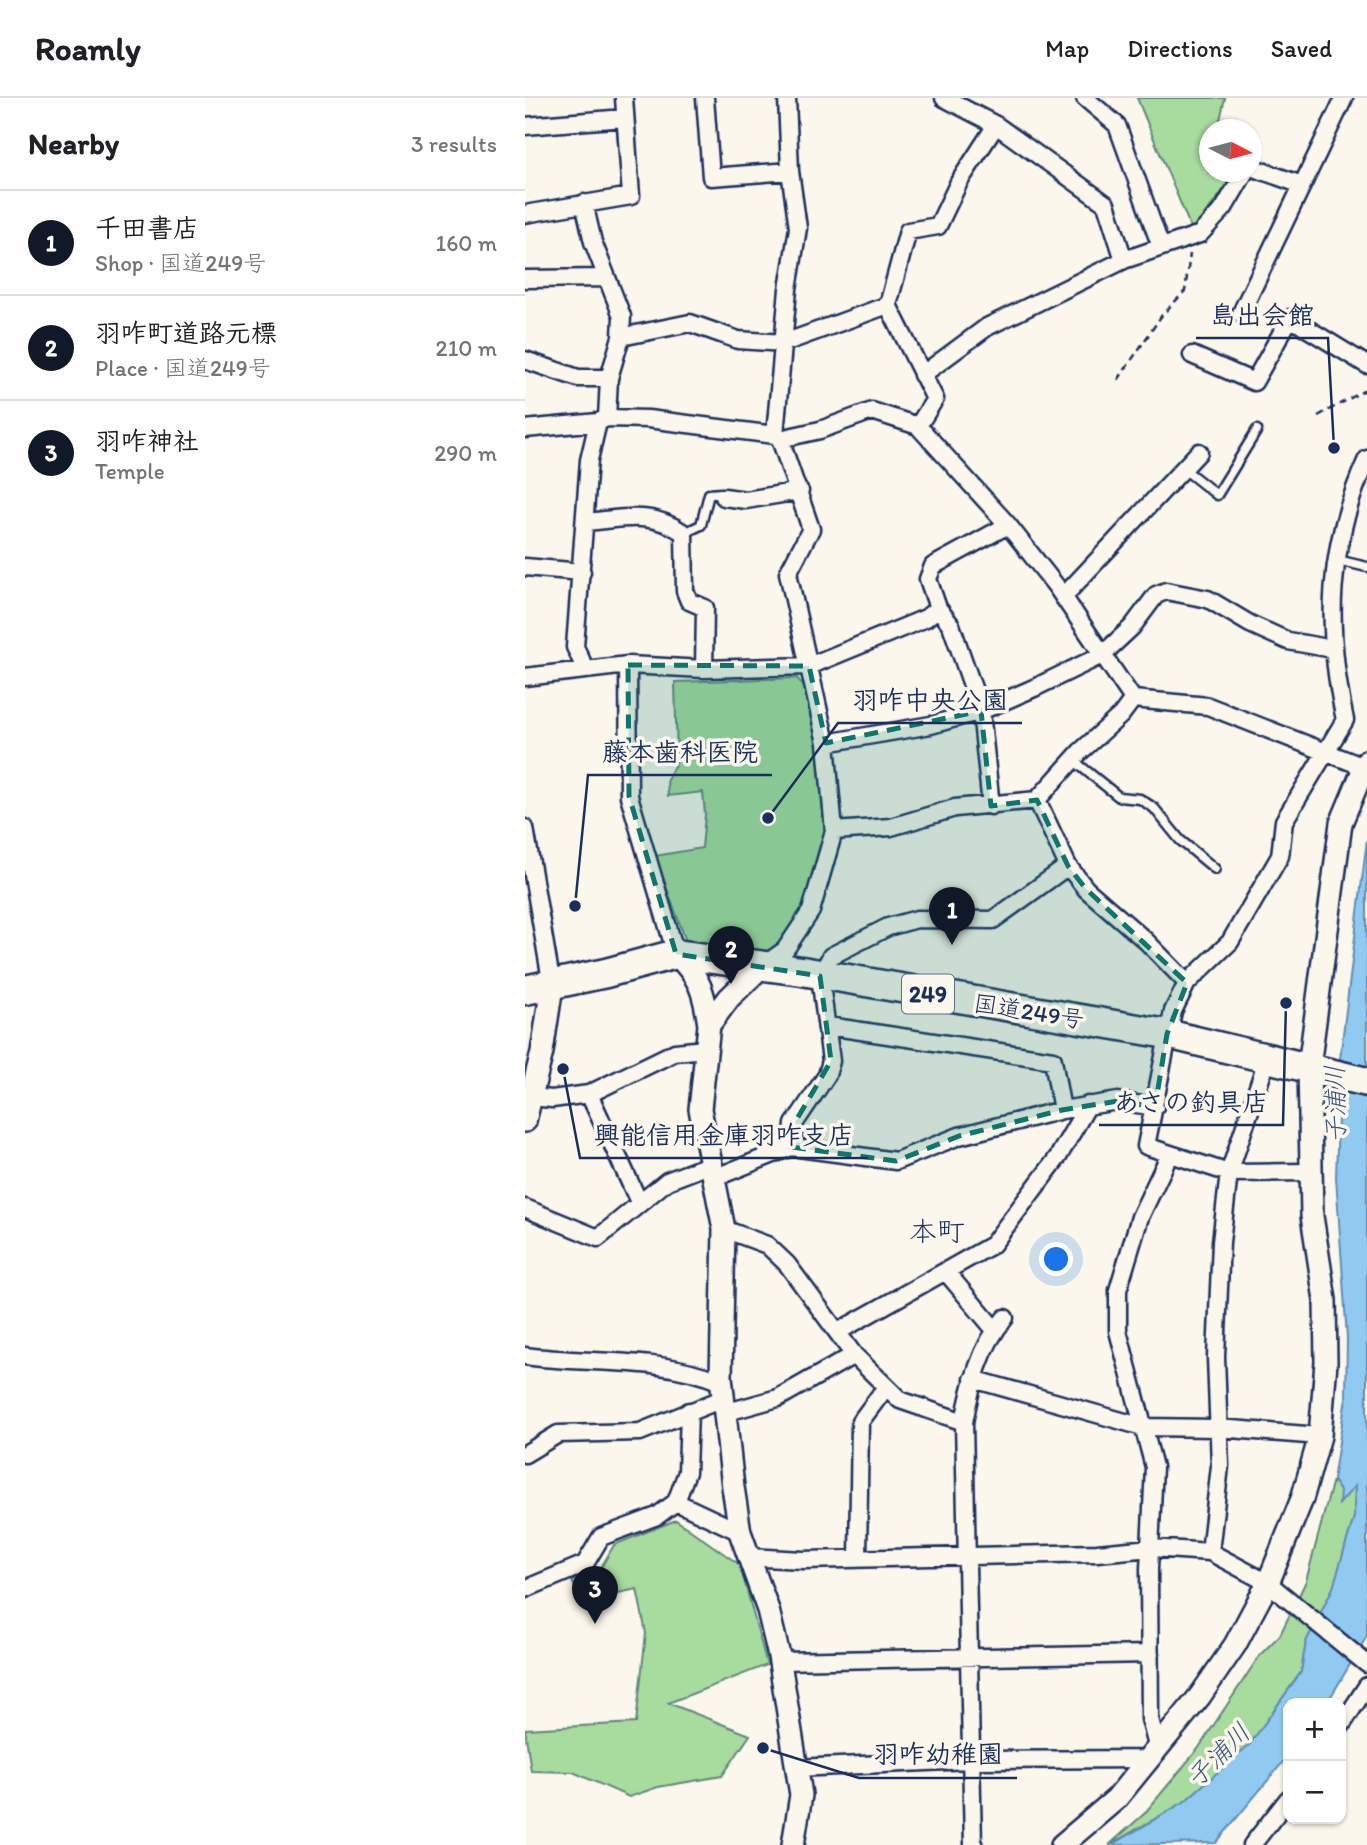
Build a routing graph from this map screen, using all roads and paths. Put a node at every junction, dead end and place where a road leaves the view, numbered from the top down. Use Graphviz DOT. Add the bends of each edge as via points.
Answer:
graph roads {
  1 [pos="624,98"];
  2 [pos="705,98"];
  3 [pos="787,98"];
  4 [pos="944,98"];
  5 [pos="1085,98"];
  6 [pos="1344,98"];
  7 [pos="974,104"];
  8 [pos="625,118"];
  9 [pos="996,125"];
  10 [pos="525,126"];
  11 [pos="790,171"];
  12 [pos="1262,171"];
  13 [pos="1239,182"];
  14 [pos="1302,185"];
  15 [pos="583,203"];
  16 [pos="525,214"];
  17 [pos="1192,237"];
  18 [pos="1161,247"];
  19 [pos="1124,260"];
  20 [pos="606,278"];
  21 [pos="525,279"];
  22 [pos="888,305"];
  23 [pos="1241,313"];
  24 [pos="621,337"];
  25 [pos="784,343"];
  26 [pos="1192,355"];
  27 [pos="525,360"];
  28 [pos="1367,365"];
  29 [pos="922,375"];
  30 [pos="609,378"];
  31 [pos="1118,380"];
  32 [pos="1367,389"];
  33 [pos="1318,416"];
  34 [pos="603,420"];
  35 [pos="918,426"];
  36 [pos="525,429"];
  37 [pos="1257,430"];
  38 [pos="778,437"];
  39 [pos="1199,453"];
  40 [pos="1367,459"];
  41 [pos="1184,469"];
  42 [pos="800,491"];
  43 [pos="724,496"];
  44 [pos="585,522"];
  45 [pos="1008,525"];
  46 [pos="684,533"];
  47 [pos="1334,559"];
  48 [pos="525,567"];
  49 [pos="1367,567"];
  50 [pos="582,572"];
  51 [pos="1063,597"];
  52 [pos="938,608"];
  53 [pos="1333,649"];
  54 [pos="1103,655"];
  55 [pos="628,665"];
  56 [pos="809,666"];
  57 [pos="585,668"];
  58 [pos="704,669"];
  59 [pos="525,677"];
  60 [pos="1133,699"];
  61 [pos="981,711"];
  62 [pos="826,743"];
  63 [pos="1326,754"];
  64 [pos="1073,760"];
  65 [pos="1365,764"];
  66 [pos="1038,800"];
  67 [pos="991,806"];
  68 [pos="525,828"];
  69 [pos="834,831"];
  70 [pos="527,847"];
  71 [pos="1068,866"];
  72 [pos="1215,869"];
  73 [pos="676,954"];
  74 [pos="762,966"];
  75 [pos="820,976"];
  76 [pos="1187,983"];
  77 [pos="538,988"];
  78 [pos="709,1025"];
  79 [pos="828,1026"];
  80 [pos="1167,1034"];
  81 [pos="705,1049"];
  82 [pos="1268,1057"];
  83 [pos="1320,1070"];
  84 [pos="1367,1082"];
  85 [pos="589,1094"];
  86 [pos="531,1097"];
  87 [pos="1088,1105"];
  88 [pos="1155,1107"];
  89 [pos="1062,1110"];
  90 [pos="525,1121"];
  91 [pos="791,1147"];
  92 [pos="1169,1156"];
  93 [pos="713,1171"];
  94 [pos="1311,1172"];
  95 [pos="1229,1173"];
  96 [pos="639,1202"];
  97 [pos="525,1208"];
  98 [pos="724,1229"];
  99 [pos="947,1273"];
  100 [pos="839,1331"];
  101 [pos="855,1355"];
  102 [pos="525,1356"];
  103 [pos="973,1379"];
  104 [pos="887,1387"];
  105 [pos="723,1398"];
  106 [pos="689,1411"];
  107 [pos="964,1422"];
  108 [pos="1143,1427"];
  109 [pos="1218,1428"];
  110 [pos="1319,1436"];
  111 [pos="525,1454"];
  112 [pos="676,1502"];
  113 [pos="740,1532"];
  114 [pos="1151,1548"];
  115 [pos="1210,1552"];
  116 [pos="967,1554"];
  117 [pos="747,1557"];
  118 [pos="858,1558"];
  119 [pos="1272,1586"];
  120 [pos="525,1590"];
  121 [pos="1150,1654"];
  122 [pos="970,1656"];
  123 [pos="780,1661"];
  124 [pos="1367,1664"];
  125 [pos="1367,1686"];
  126 [pos="1346,1718"];
  127 [pos="1155,1754"];
  128 [pos="970,1760"];
  129 [pos="796,1768"];
  130 [pos="1283,1805"];
  131 [pos="793,1845"];
  132 [pos="973,1845"];
  133 [pos="1062,1845"];
  134 [pos="1252,1845"];
  1 -- 8 [label="street"];
  2 -- 11 [label="street" via="711,177"];
  3 -- 11 [label="street"];
  4 -- 7 [label="street"];
  5 -- 18 [label="street" via="1117,125"];
  6 -- 14 [label="street"];
  7 -- 9 [label="street"];
  8 -- 10 [label="street"];
  8 -- 15 [label="street" via="631,196"];
  9 -- 19 [label="street" via="1106,204"];
  9 -- 22 [label="street" via="959,182 938,226 908,231"];
  11 -- 25 [label="street" via="798,228"];
  12 -- 14 [label="street"];
  13 -- 17 [label="street" via="1224,208"];
  14 -- 23 [label="street"];
  15 -- 16 [label="street"];
  15 -- 20 [label="street"];
  17 -- 18 [label="street"];
  17 -- 31 [label="path" via="1185,291 1162,315"];
  18 -- 19 [label="street"];
  19 -- 29 [label="street" via="987,327"];
  20 -- 21 [label="street"];
  20 -- 24 [label="street" via="622,316"];
  22 -- 25 [label="street"];
  22 -- 29 [label="street"];
  24 -- 25 [label="street" via="690,323 738,340"];
  24 -- 30 [label="street"];
  25 -- 38 [label="street"];
  26 -- 28 [label="street" via="1254,382 1290,318"];
  27 -- 30 [label="street" via="577,378"];
  29 -- 35 [label="street" via="935,399"];
  30 -- 34 [label="street"];
  32 -- 33 [label="path"];
  34 -- 36 [label="street"];
  34 -- 38 [label="street" via="648,419"];
  34 -- 44 [label="street" via="589,460"];
  35 -- 38 [label="street" via="872,411 820,430"];
  35 -- 45 [label="street"];
  37 -- 41 [label="lane" via="1217,495"];
  38 -- 42 [label="street"];
  39 -- 41 [label="street"];
  40 -- 47 [label="street"];
  41 -- 51 [label="street"];
  42 -- 43 [label="street" via="746,500"];
  42 -- 56 [label="street" via="811,528 788,573"];
  43 -- 46 [label="lane" via="709,494 701,525"];
  44 -- 46 [label="street" via="641,517 666,521"];
  44 -- 50 [label="street"];
  45 -- 51 [label="street"];
  45 -- 52 [label="street" via="933,566 927,579"];
  46 -- 58 [label="street" via="685,591 689,601 705,608"];
  47 -- 49 [label="lane"];
  47 -- 53 [label="street"];
  48 -- 50 [label="street"];
  50 -- 57 [label="street" via="575,648"];
  51 -- 54 [label="street"];
  52 -- 56 [label="street" via="926,618"];
  52 -- 61 [label="street" via="951,625"];
  53 -- 54 [label="street" via="1288,641 1209,599 1166,591 1156,595"];
  53 -- 63 [label="street" via="1345,720"];
  54 -- 60 [label="street"];
  54 -- 61 [label="street"];
  55 -- 57 [label="street"];
  55 -- 58 [label="street"];
  55 -- 73 [label="street" via="629,796"];
  56 -- 58 [label="street"];
  56 -- 62 [label="street"];
  57 -- 59 [label="street"];
  60 -- 63 [label="street" via="1208,706"];
  60 -- 64 [label="street"];
  61 -- 62 [label="street" via="931,725"];
  61 -- 67 [label="street"];
  62 -- 69 [label="street"];
  63 -- 65 [label="street"];
  63 -- 76 [label="street" via="1285,821 1280,856 1230,942"];
  64 -- 66 [label="street"];
  64 -- 72 [label="lane" via="1119,797 1140,799 1154,808 1180,840"];
  65 -- 83 [label="street" via="1341,823"];
  66 -- 67 [label="street"];
  66 -- 71 [label="street"];
  67 -- 69 [label="street" via="955,807 891,827"];
  68 -- 70 [label="street"];
  69 -- 74 [label="street" via="811,911 785,950"];
  70 -- 77 [label="street"];
  71 -- 75 [label="street" via="993,920 926,918 887,926 831,956"];
  71 -- 76 [label="street" via="1086,889"];
  73 -- 74 [label="highway, 国道249号 / 249"];
  73 -- 77 [label="highway, 国道249号 / 249"];
  73 -- 78 [label="street" via="695,974 705,994"];
  74 -- 75 [label="highway, 国道249号 / 249"];
  74 -- 78 [label="street"];
  75 -- 79 [label="street"];
  75 -- 80 [label="highway, 国道249号 / 249"];
  76 -- 80 [label="street"];
  77 -- 86 [label="street" via="543,1052"];
  78 -- 81 [label="street"];
  79 -- 89 [label="street" via="1053,1060"];
  79 -- 91 [label="street" via="831,1061 827,1075 794,1124"];
  80 -- 82 [label="highway, 国道249号 / 249"];
  80 -- 88 [label="street"];
  81 -- 85 [label="street" via="675,1052"];
  81 -- 93 [label="street" via="700,1109"];
  82 -- 83 [label="highway, 国道249号 / 249"];
  82 -- 95 [label="street"];
  83 -- 84 [label="highway, 国道249号 / 249"];
  83 -- 94 [label="street"];
  85 -- 86 [label="street"];
  85 -- 96 [label="street"];
  86 -- 90 [label="street"];
  87 -- 88 [label="street" via="1118,1101"];
  87 -- 89 [label="street"];
  87 -- 99 [label="street" via="1058,1157 992,1245"];
  88 -- 92 [label="street" via="1146,1146"];
  89 -- 91 [label="street" via="959,1136 896,1161"];
  91 -- 93 [label="street"];
  92 -- 95 [label="street"];
  92 -- 108 [label="street" via="1140,1217 1118,1290 1118,1331"];
  93 -- 96 [label="street" via="667,1181"];
  93 -- 98 [label="street"];
  94 -- 95 [label="street"];
  94 -- 110 [label="street" via="1312,1216 1325,1300 1326,1362"];
  95 -- 109 [label="street" via="1217,1319"];
  96 -- 97 [label="street" via="598,1238"];
  98 -- 100 [label="street" via="767,1245"];
  98 -- 105 [label="street"];
  99 -- 100 [label="street"];
  99 -- 103 [label="street" via="1000,1324"];
  100 -- 101 [label="street"];
  101 -- 104 [label="street"];
  101 -- 105 [label="street" via="778,1398"];
  102 -- 105 [label="street" via="662,1365"];
  103 -- 107 [label="street"];
  103 -- 108 [label="street"];
  104 -- 107 [label="street" via="900,1400"];
  104 -- 118 [label="street" via="860,1422"];
  105 -- 106 [label="street"];
  105 -- 113 [label="street"];
  106 -- 111 [label="street" via="640,1432 558,1434"];
  106 -- 112 [label="street" via="687,1472"];
  107 -- 116 [label="street"];
  108 -- 109 [label="street"];
  108 -- 114 [label="street" via="1154,1467"];
  109 -- 110 [label="street"];
  109 -- 115 [label="street" via="1220,1466"];
  110 -- 119 [label="street"];
  112 -- 113 [label="street"];
  112 -- 120 [label="street" via="657,1516 601,1537 585,1564"];
  113 -- 117 [label="street"];
  114 -- 115 [label="street"];
  114 -- 116 [label="street"];
  114 -- 121 [label="street"];
  115 -- 119 [label="street"];
  116 -- 118 [label="street"];
  116 -- 122 [label="street"];
  117 -- 118 [label="street"];
  117 -- 123 [label="street" via="768,1610"];
  119 -- 124 [label="street"];
  119 -- 127 [label="street"];
  121 -- 122 [label="street"];
  121 -- 127 [label="street"];
  122 -- 123 [label="street"];
  122 -- 128 [label="street"];
  123 -- 129 [label="street"];
  125 -- 126 [label="street"];
  127 -- 128 [label="street"];
  127 -- 133 [label="street" via="1116,1799"];
  128 -- 129 [label="street"];
  128 -- 132 [label="street"];
  129 -- 131 [label="street" via="801,1795"];
  130 -- 134 [label="street"];
}
